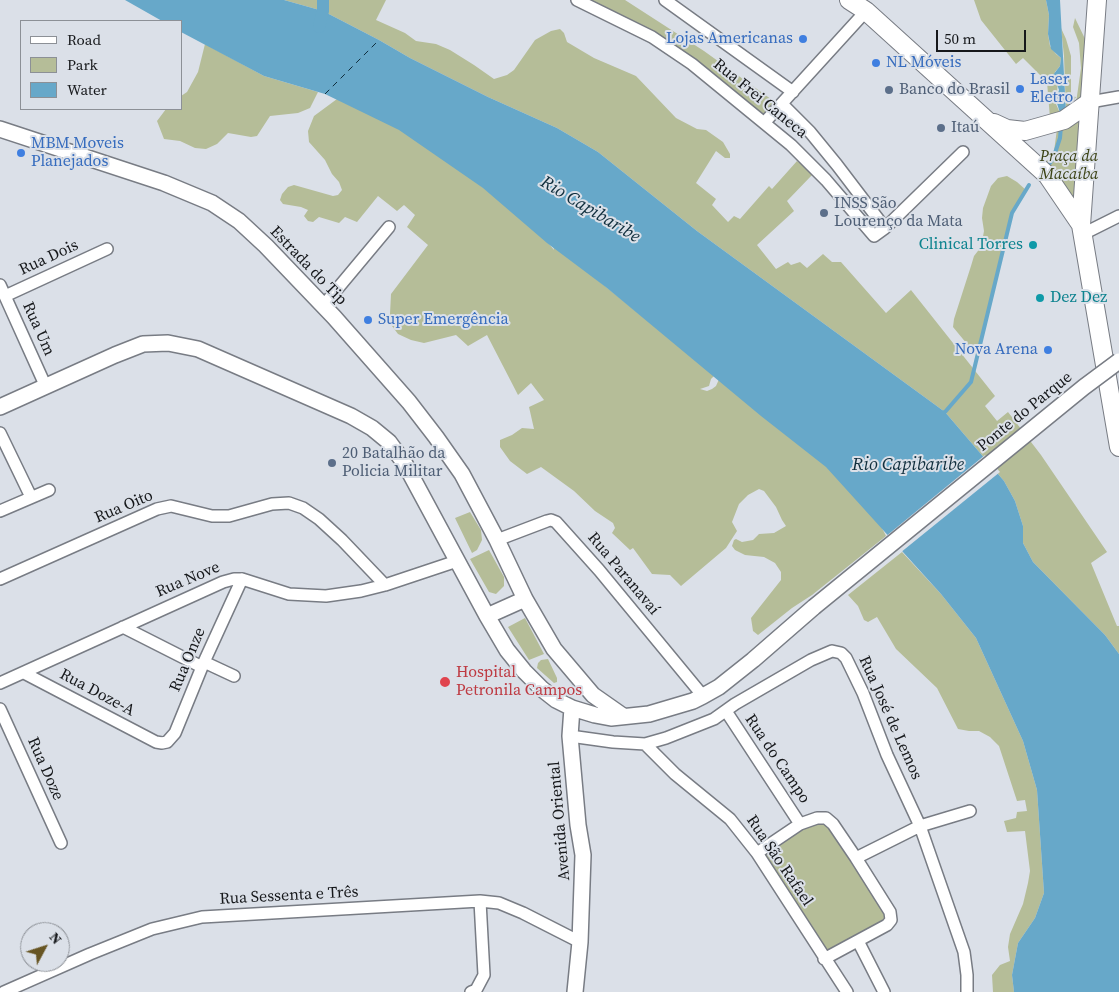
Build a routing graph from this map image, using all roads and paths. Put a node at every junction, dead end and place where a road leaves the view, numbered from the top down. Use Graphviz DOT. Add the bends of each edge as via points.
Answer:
graph roads {
  1 [pos="576,0"];
  2 [pos="665,0"];
  3 [pos="849,0"];
  4 [pos="1097,0"];
  5 [pos="864,6"];
  6 [pos="793,92"];
  7 [pos="1119,97"];
  8 [pos="1090,102"];
  9 [pos="782,104"];
  10 [pos="985,119"];
  11 [pos="764,123"];
  12 [pos="0,129"];
  13 [pos="964,152"];
  14 [pos="1119,216"];
  15 [pos="389,228"];
  16 [pos="885,228"];
  17 [pos="1082,230"];
  18 [pos="107,249"];
  19 [pos="0,285"];
  20 [pos="5,296"];
  21 [pos="323,306"];
  22 [pos="1119,361"];
  23 [pos="1113,382"];
  24 [pos="46,386"];
  25 [pos="0,407"];
  26 [pos="0,433"];
  27 [pos="1119,447"];
  28 [pos="49,490"];
  29 [pos="31,497"];
  30 [pos="0,511"];
  31 [pos="497,540"];
  32 [pos="458,561"];
  33 [pos="242,579"];
  34 [pos="0,580"];
  35 [pos="385,585"];
  36 [pos="525,599"];
  37 [pos="487,616"];
  38 [pos="124,627"];
  39 [pos="203,664"];
  40 [pos="24,673"];
  41 [pos="234,676"];
  42 [pos="0,683"];
  43 [pos="704,696"];
  44 [pos="572,708"];
  45 [pos="0,709"];
  46 [pos="726,711"];
  47 [pos="623,716"];
  48 [pos="570,736"];
  49 [pos="156,742"];
  50 [pos="645,744"];
  51 [pos="970,811"];
  52 [pos="800,824"];
  53 [pos="920,826"];
  54 [pos="61,843"];
  55 [pos="757,854"];
  56 [pos="856,858"];
  57 [pos="480,901"];
  58 [pos="858,940"];
  59 [pos="580,942"];
  60 [pos="824,959"];
  61 [pos="4,992"];
  62 [pos="471,992"];
  63 [pos="575,992"];
  64 [pos="847,992"];
  65 [pos="884,992"];
  66 [pos="967,992"];
  1 -- 11 [label="street, Rua Frei Caneca" via="675,51"];
  2 -- 6 [label="street"];
  3 -- 5 [label="main road"];
  4 -- 8 [label="main road"];
  5 -- 6 [label="street"];
  5 -- 10 [label="main road"];
  6 -- 9 [label="street"];
  7 -- 8 [label="street"];
  8 -- 10 [label="main road" via="1064,120 1025,131 1007,129"];
  8 -- 17 [label="main road"];
  9 -- 11 [label="street"];
  9 -- 16 [label="street, Rua Frei Caneca" via="816,139"];
  10 -- 17 [label="main road" via="1047,175"];
  11 -- 16 [label="street, Rua Frei Caneca" via="810,163 873,236"];
  12 -- 21 [label="street, Estrada do Tip" via="164,183 212,204 238,221 266,246"];
  13 -- 16 [label="street"];
  14 -- 17 [label="street"];
  15 -- 21 [label="street"];
  17 -- 23 [label="main road"];
  18 -- 20 [label="street, Rua Dois"];
  19 -- 20 [label="street, Rua Um"];
  20 -- 24 [label="street, Rua Um"];
  21 -- 31 [label="street, Estrada do Tip" via="436,437 462,474"];
  22 -- 43 [label="street, Ponte do Parque, bridge" via="814,606 753,660"];
  23 -- 27 [label="main road"];
  24 -- 25 [label="street, Ponte do Parque"];
  24 -- 32 [label="street, Ponte do Parque" via="143,344 198,349 352,416 372,428 389,442 405,464"];
  26 -- 29 [label="street"];
  28 -- 29 [label="street"];
  29 -- 30 [label="street"];
  31 -- 36 [label="street, Estrada do Tip"];
  31 -- 43 [label="street, Rua Paranavaí" via="547,521 556,522"];
  32 -- 35 [label="street, Rua Nove"];
  32 -- 37 [label="street, Ponte do Parque"];
  33 -- 35 [label="street, Rua Nove" via="289,594 326,596"];
  33 -- 38 [label="street, Rua Nove" via="223,582"];
  33 -- 39 [label="street, Rua Onze"];
  34 -- 35 [label="street, Rua Oito" via="157,509 171,506 212,516 229,516 289,502 319,520"];
  36 -- 37 [label="street"];
  36 -- 47 [label="street, Estrada do Tip" via="570,670 593,695"];
  37 -- 44 [label="street, Ponte do Parque" via="524,671 556,700"];
  38 -- 39 [label="street"];
  38 -- 40 [label="street, Rua Nove"];
  39 -- 41 [label="street"];
  39 -- 49 [label="street, Rua Onze" via="174,733 167,742"];
  40 -- 42 [label="street, Rua Nove"];
  40 -- 49 [label="street, Rua Doze-A"];
  43 -- 47 [label="street, Ponte do Parque" via="649,714"];
  44 -- 47 [label="street, Ponte do Parque" via="611,718"];
  44 -- 48 [label="street, Avenida Oriental"];
  45 -- 54 [label="street, Rua Doze"];
  46 -- 50 [label="street, Rua José de Lemos" via="697,727"];
  46 -- 52 [label="street, Rua do Campo"];
  46 -- 53 [label="street, Rua José de Lemos" via="811,660 832,651 841,653 864,693 887,755"];
  48 -- 50 [label="street, Rua José de Lemos"];
  48 -- 59 [label="street, Avenida Oriental" via="583,856"];
  50 -- 55 [label="street, Rua São Rafael" via="675,774 730,819"];
  51 -- 53 [label="street"];
  52 -- 55 [label="street"];
  52 -- 56 [label="street" via="826,818"];
  53 -- 56 [label="street"];
  53 -- 66 [label="street, Rua José de Lemos" via="964,952"];
  55 -- 60 [label="street, Rua São Rafael"];
  56 -- 58 [label="street" via="890,912 891,920"];
  57 -- 59 [label="street, Rua Sessenta e Três" via="499,903"];
  57 -- 61 [label="street, Rua Sessenta e Três" via="202,917 152,930"];
  57 -- 62 [label="street" via="484,975 476,990"];
  58 -- 60 [label="street"];
  58 -- 65 [label="street"];
  59 -- 63 [label="street, Avenida Oriental"];
  60 -- 64 [label="street, Rua São Rafael"];
}
